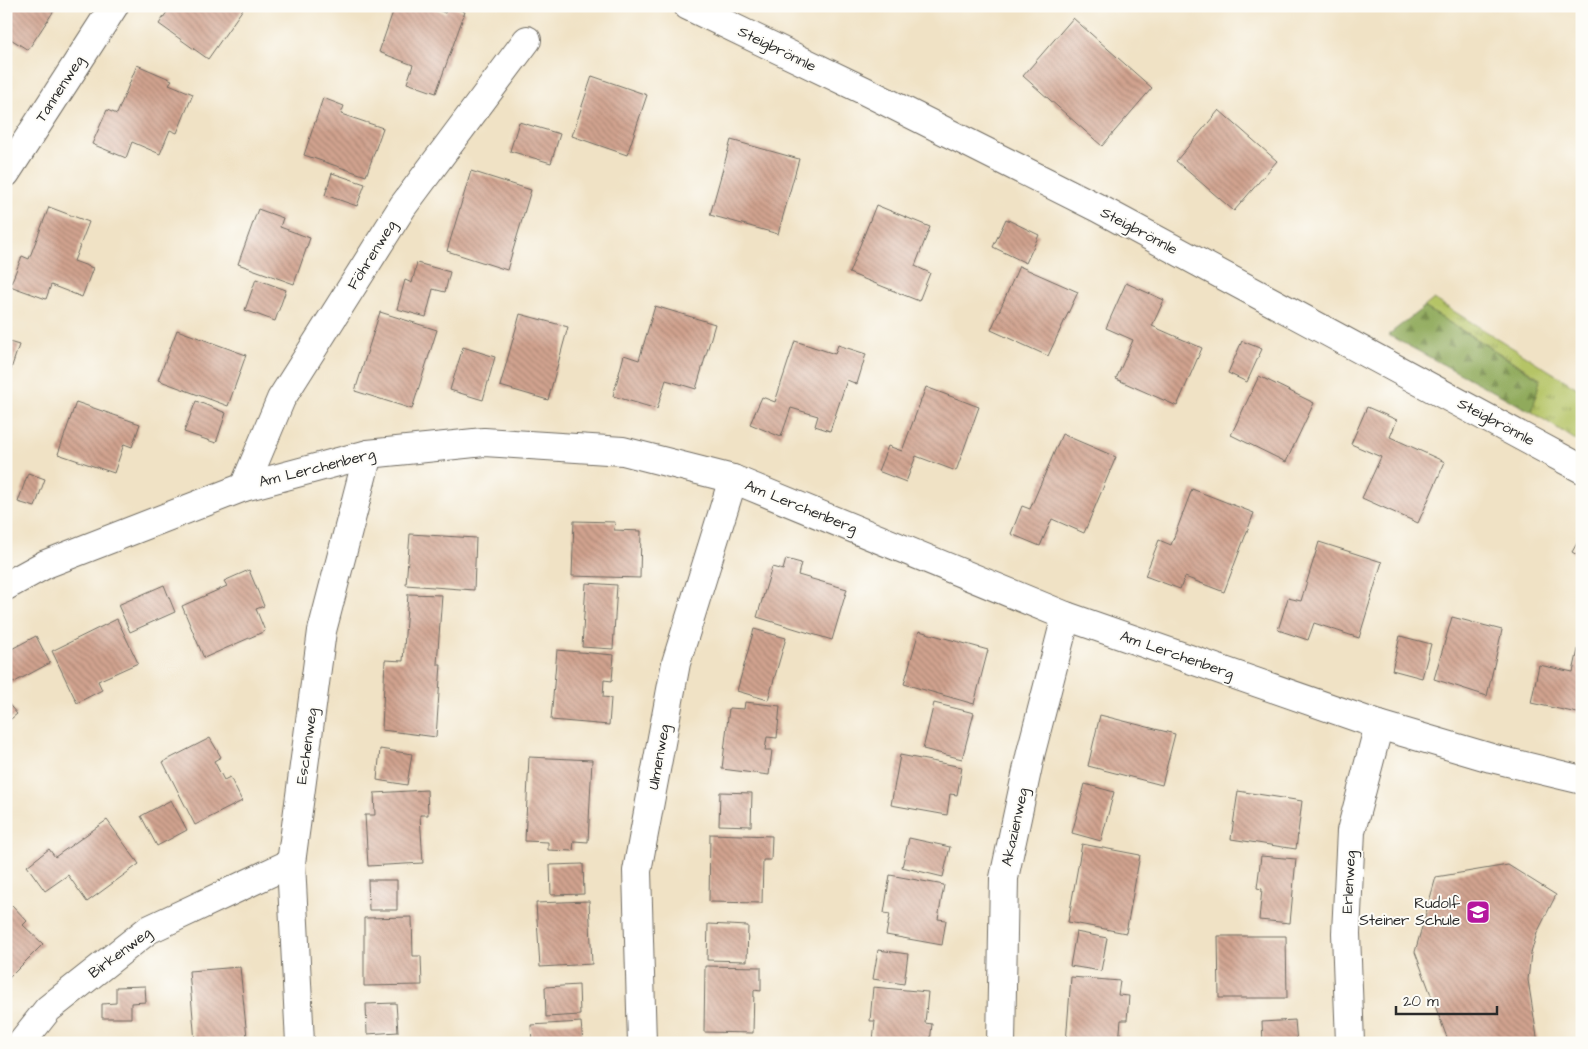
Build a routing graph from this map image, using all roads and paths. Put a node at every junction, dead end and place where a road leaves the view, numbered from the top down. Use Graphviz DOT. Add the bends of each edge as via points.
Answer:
graph roads {
  1 [pos="114,6"];
  2 [pos="688,6"];
  3 [pos="527,40"];
  4 [pos="6,173"];
  5 [pos="368,454"];
  6 [pos="1582,469"];
  7 [pos="733,479"];
  8 [pos="244,487"];
  9 [pos="6,586"];
  10 [pos="1066,616"];
  11 [pos="1379,725"];
  12 [pos="1582,780"];
  13 [pos="291,863"];
  14 [pos="21,1043"];
  15 [pos="300,1043"];
  16 [pos="642,1043"];
  17 [pos="1001,1043"];
  18 [pos="1350,1043"];
  1 -- 4 [label="street, Tannenweg"];
  2 -- 6 [label="street, Steigbrönnle" via="1096,207"];
  3 -- 8 [label="street, Föhrenweg" via="403,206 282,399"];
  5 -- 7 [label="street, Am Lerchenberg" via="484,442 623,451"];
  5 -- 8 [label="street, Am Lerchenberg"];
  5 -- 13 [label="street, Eschenweg" via="322,631"];
  7 -- 10 [label="street, Am Lerchenberg"];
  7 -- 16 [label="street, Ulmenweg" via="676,663 637,871"];
  8 -- 9 [label="street, Am Lerchenberg" via="46,564"];
  10 -- 11 [label="street, Am Lerchenberg"];
  10 -- 17 [label="street, Akazienweg" via="1031,752 1004,878"];
  11 -- 12 [label="street, Am Lerchenberg" via="1491,758"];
  11 -- 18 [label="street, Erlenweg" via="1351,831 1346,933"];
  13 -- 14 [label="street, Birkenweg" via="148,930 48,1009"];
  13 -- 15 [label="street, Eschenweg"];
}
